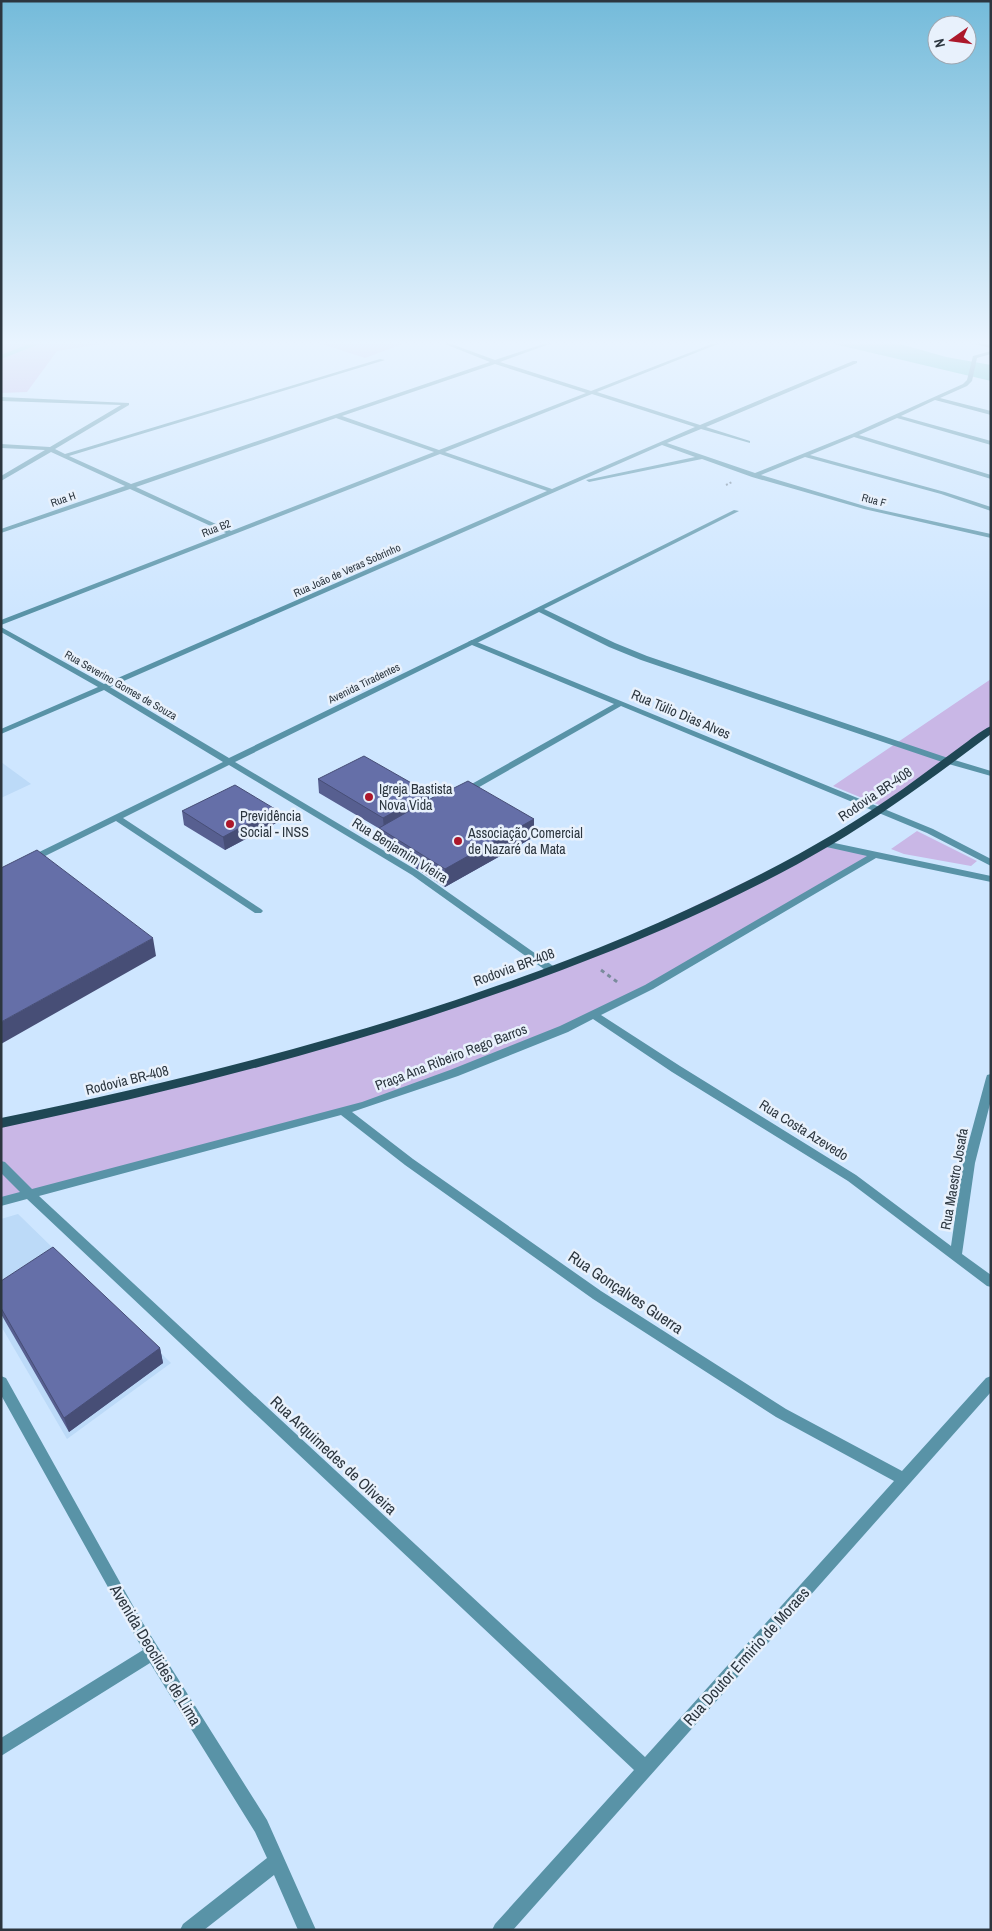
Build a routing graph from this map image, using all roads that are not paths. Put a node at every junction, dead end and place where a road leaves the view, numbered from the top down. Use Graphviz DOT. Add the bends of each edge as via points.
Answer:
graph roads {
  1 [pos="78,432"];
  2 [pos="143,432"];
  3 [pos="289,432"];
  4 [pos="382,432"];
  5 [pos="489,432"];
  6 [pos="689,432"];
  7 [pos="717,432"];
  8 [pos="860,432"];
  9 [pos="953,432"];
  10 [pos="854,435"];
  11 [pos="748,442"];
  12 [pos="662,443"];
  13 [pos="991,443"];
  14 [pos="1,446"];
  15 [pos="49,449"];
  16 [pos="438,452"];
  17 [pos="804,455"];
  18 [pos="64,456"];
  19 [pos="701,458"];
  20 [pos="754,476"];
  21 [pos="991,477"];
  22 [pos="1,479"];
  23 [pos="568,484"];
  24 [pos="132,486"];
  25 [pos="552,492"];
  26 [pos="991,509"];
  27 [pos="736,511"];
  28 [pos="1,531"];
  29 [pos="231,533"];
  30 [pos="991,536"];
  31 [pos="539,609"];
  32 [pos="1,623"];
  33 [pos="1,629"];
  34 [pos="472,642"];
  35 [pos="104,687"];
  36 [pos="621,703"];
  37 [pos="991,729"];
  38 [pos="1,732"];
  39 [pos="948,761"];
  40 [pos="229,762"];
  41 [pos="991,774"];
  42 [pos="456,797"];
  43 [pos="878,811"];
  44 [pos="116,818"];
  45 [pos="825,844"];
  46 [pos="876,854"];
  47 [pos="991,863"];
  48 [pos="19,865"];
  49 [pos="991,879"];
  50 [pos="258,911"];
  51 [pos="552,970"];
  52 [pos="594,1014"];
  53 [pos="991,1078"];
  54 [pos="343,1111"];
  55 [pos="1,1123"];
  56 [pos="1,1165"];
  57 [pos="29,1194"];
  58 [pos="1,1202"];
  59 [pos="956,1256"];
  60 [pos="991,1282"];
  61 [pos="1,1382"];
  62 [pos="991,1382"];
  63 [pos="904,1479"];
  64 [pos="153,1652"];
  65 [pos="1,1748"];
  66 [pos="645,1769"];
  67 [pos="276,1862"];
  68 [pos="189,1930"];
  69 [pos="307,1930"];
  70 [pos="501,1930"];
  1 -- 15 [label="street"];
  2 -- 18 [label="street"];
  3 -- 24 [label="street"];
  4 -- 16 [label="street"];
  5 -- 16 [label="street, Rua B2"];
  6 -- 12 [label="street, Rua João de Veras Sobrinho"];
  7 -- 11 [label="street"];
  8 -- 10 [label="street"];
  9 -- 13 [label="street"];
  10 -- 17 [label="street"];
  10 -- 21 [label="street"];
  12 -- 19 [label="street, Rua F"];
  12 -- 23 [label="street, Rua João de Veras Sobrinho"];
  14 -- 15 [label="street"];
  15 -- 18 [label="street"];
  15 -- 22 [label="street"];
  16 -- 25 [label="street"];
  16 -- 29 [label="street, Rua B2"];
  17 -- 20 [label="street"];
  17 -- 26 [label="street"];
  18 -- 24 [label="street"];
  19 -- 20 [label="street, Rua F"];
  19 -- 23 [label="street"];
  20 -- 30 [label="street, Rua F" via="889,514"];
  23 -- 25 [label="street, Rua João de Veras Sobrinho"];
  24 -- 28 [label="street, Rua H"];
  24 -- 29 [label="street"];
  25 -- 35 [label="street, Rua João de Veras Sobrinho"];
  27 -- 31 [label="street, Avenida Tiradentes"];
  29 -- 32 [label="street, Rua B2"];
  31 -- 34 [label="street, Avenida Tiradentes"];
  31 -- 39 [label="street" via="644,658"];
  33 -- 35 [label="street, Rua Severino Gomes de Souza"];
  34 -- 36 [label="street, Rua Túlio Dias Alves"];
  34 -- 40 [label="street, Avenida Tiradentes"];
  35 -- 38 [label="street, Rua João de Veras Sobrinho"];
  35 -- 40 [label="street, Rua Severino Gomes de Souza"];
  36 -- 42 [label="street"];
  36 -- 43 [label="street, Rua Túlio Dias Alves"];
  37 -- 39 [label="main road, Rodovia BR-408"];
  39 -- 41 [label="street"];
  39 -- 43 [label="main road, Rodovia BR-408"];
  40 -- 44 [label="street, Avenida Tiradentes"];
  40 -- 51 [label="street, Rua Benjamim Vieira" via="374,844"];
  43 -- 45 [label="main road, Rodovia BR-408"];
  43 -- 47 [label="street" via="930,831"];
  44 -- 48 [label="street, Avenida Tiradentes"];
  44 -- 50 [label="street"];
  45 -- 46 [label="street"];
  45 -- 51 [label="main road, Rodovia BR-408" via="671,922"];
  46 -- 49 [label="street"];
  46 -- 52 [label="street, Praça Ana Ribeiro Rego Barros" via="753,928"];
  51 -- 55 [label="main road, Rodovia BR-408" via="428,1014 282,1057 85,1106"];
  52 -- 54 [label="street, Praça Ana Ribeiro Rego Barros" via="454,1073"];
  52 -- 59 [label="street, Rua Costa Azevedo" via="852,1178"];
  53 -- 59 [label="street, Rua Maestro Josafa" via="969,1163"];
  54 -- 57 [label="street, Praça Ana Ribeiro Rego Barros"];
  54 -- 63 [label="street, Rua Gonçalves Guerra" via="597,1295 781,1413"];
  56 -- 57 [label="street, Rua Arquimedes de Oliveira"];
  57 -- 58 [label="street, Praça Ana Ribeiro Rego Barros"];
  57 -- 66 [label="street, Rua Arquimedes de Oliveira"];
  59 -- 60 [label="street, Rua Costa Azevedo"];
  61 -- 64 [label="street, Avenida Deoclides de Lima"];
  62 -- 63 [label="street, Rua Doutor Ermirio de Moraes"];
  63 -- 66 [label="street, Rua Doutor Ermirio de Moraes"];
  64 -- 65 [label="street"];
  64 -- 67 [label="street, Avenida Deoclides de Lima" via="261,1826"];
  66 -- 70 [label="street, Rua Doutor Ermirio de Moraes"];
  67 -- 68 [label="street"];
  67 -- 69 [label="street, Avenida Deoclides de Lima"];
}
